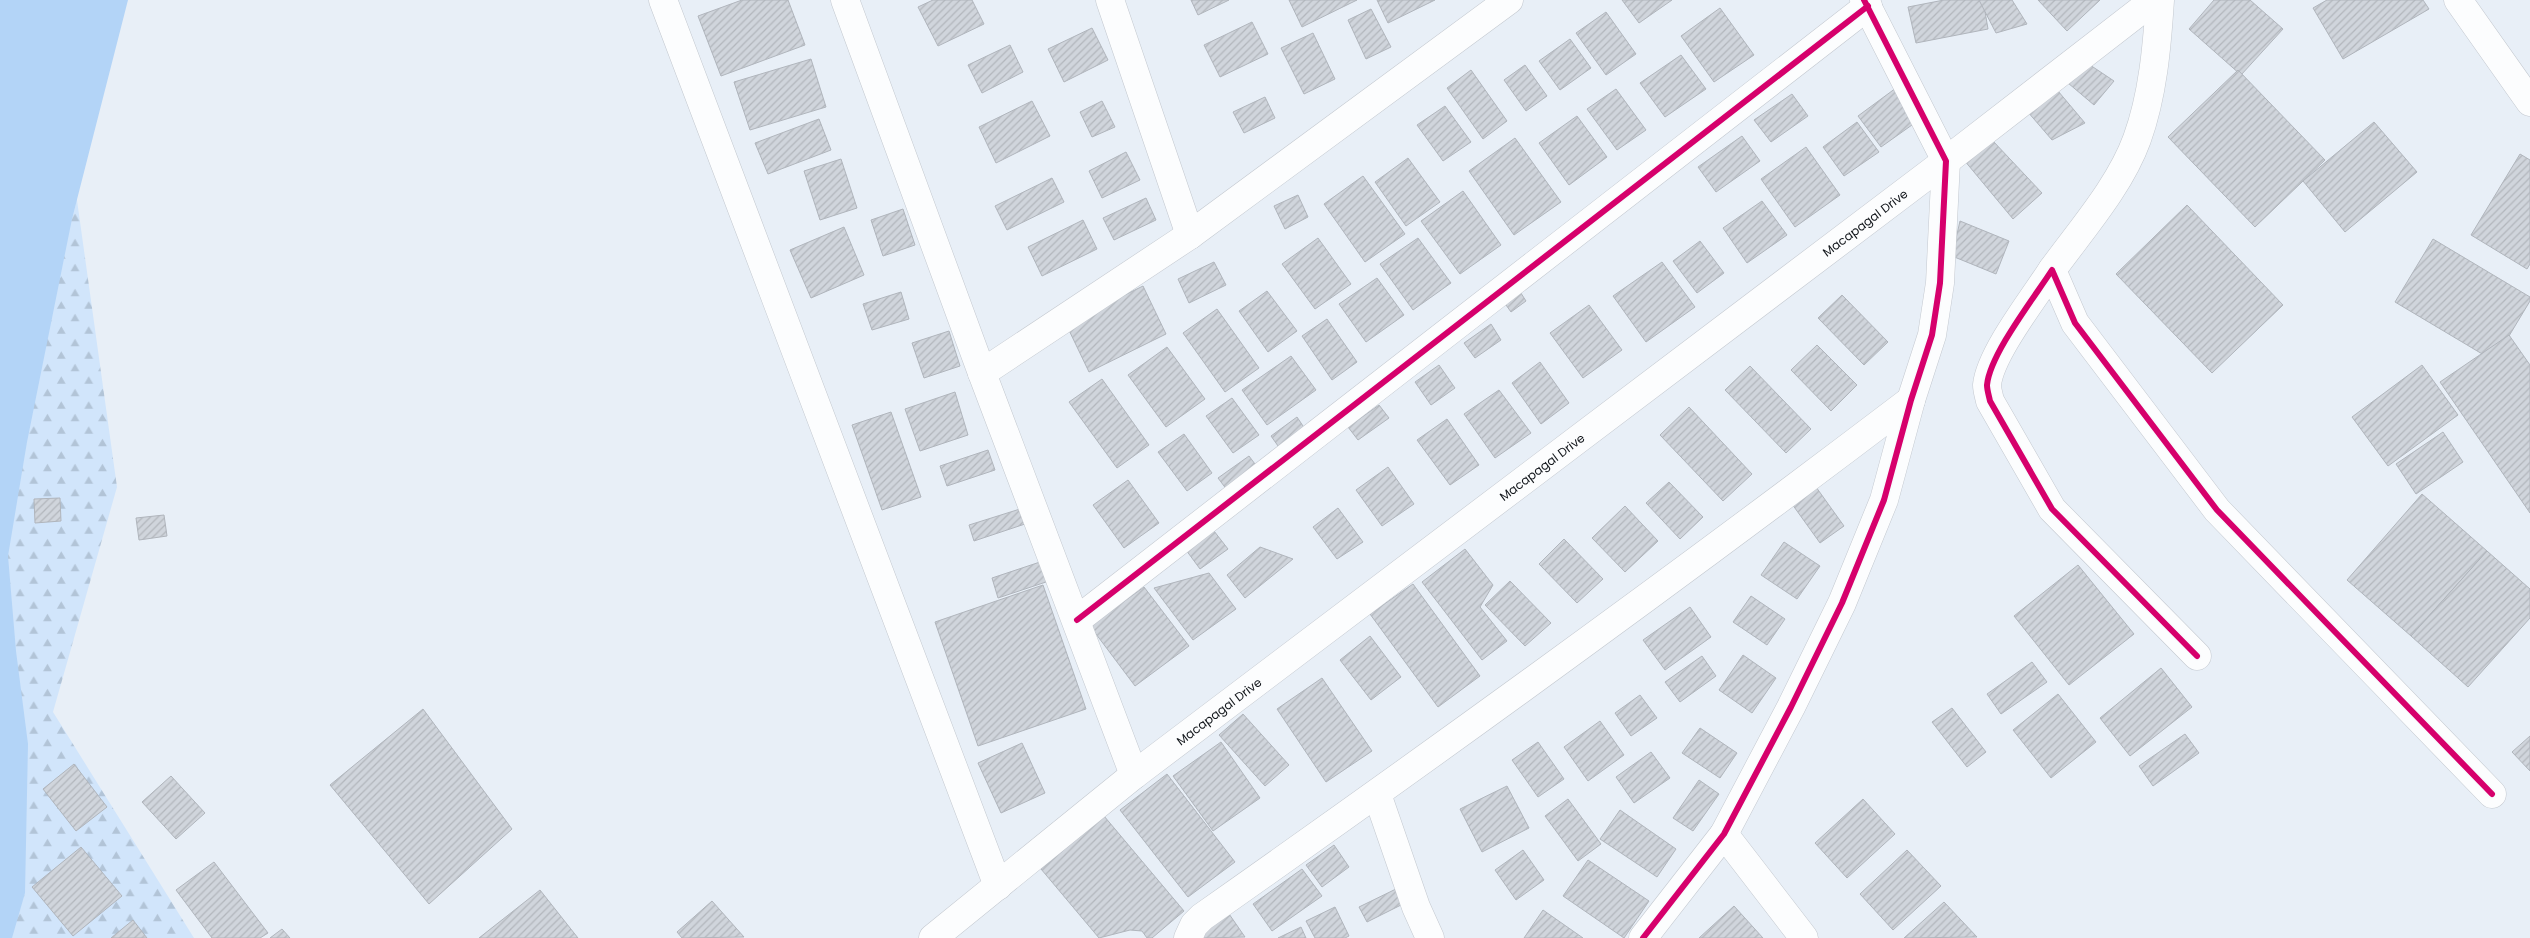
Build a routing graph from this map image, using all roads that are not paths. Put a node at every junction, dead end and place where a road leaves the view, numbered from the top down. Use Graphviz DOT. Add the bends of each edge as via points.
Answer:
graph roads {
  1 [pos="663,0"];
  2 [pos="845,0"];
  3 [pos="1110,0"];
  4 [pos="1509,0"];
  5 [pos="2154,0"];
  6 [pos="2160,0"];
  7 [pos="2458,0"];
  8 [pos="1866,3"];
  9 [pos="2530,102"];
  10 [pos="1946,161"];
  11 [pos="1190,235"];
  12 [pos="2052,270"];
  13 [pos="982,373"];
  14 [pos="1911,400"];
  15 [pos="1077,620"];
  16 [pos="2197,656"];
  17 [pos="1134,775"];
  18 [pos="1377,794"];
  19 [pos="2492,794"];
  20 [pos="1724,834"];
  21 [pos="998,886"];
  22 [pos="933,938"];
  23 [pos="1188,938"];
  24 [pos="1430,938"];
  25 [pos="1643,938"];
  26 [pos="1804,938"];
  1 -- 21 [label="street"];
  2 -- 13 [label="street"];
  3 -- 11 [label="street"];
  4 -- 11 [label="street"];
  5 -- 10 [label="street, Macapagal Drive"];
  6 -- 12 [label="street" via="2157,46 2137,140 2106,198"];
  7 -- 9 [label="street"];
  8 -- 10 [label="street"];
  8 -- 15 [label="street"];
  10 -- 14 [label="street" via="1940,282 1935,317"];
  10 -- 17 [label="street, Macapagal Drive"];
  11 -- 13 [label="street"];
  12 -- 16 [label="street" via="2005,342 1987,386 1990,401 2052,509"];
  12 -- 19 [label="street" via="2075,323 2217,510"];
  13 -- 15 [label="street"];
  14 -- 18 [label="street" via="1751,522"];
  14 -- 20 [label="street" via="1884,500 1842,604"];
  15 -- 17 [label="street"];
  17 -- 21 [label="street, Macapagal Drive"];
  18 -- 23 [label="street" via="1202,917"];
  18 -- 24 [label="street" via="1416,908"];
  20 -- 25 [label="street"];
  20 -- 26 [label="street"];
  21 -- 22 [label="street, Macapagal Drive"];
}
